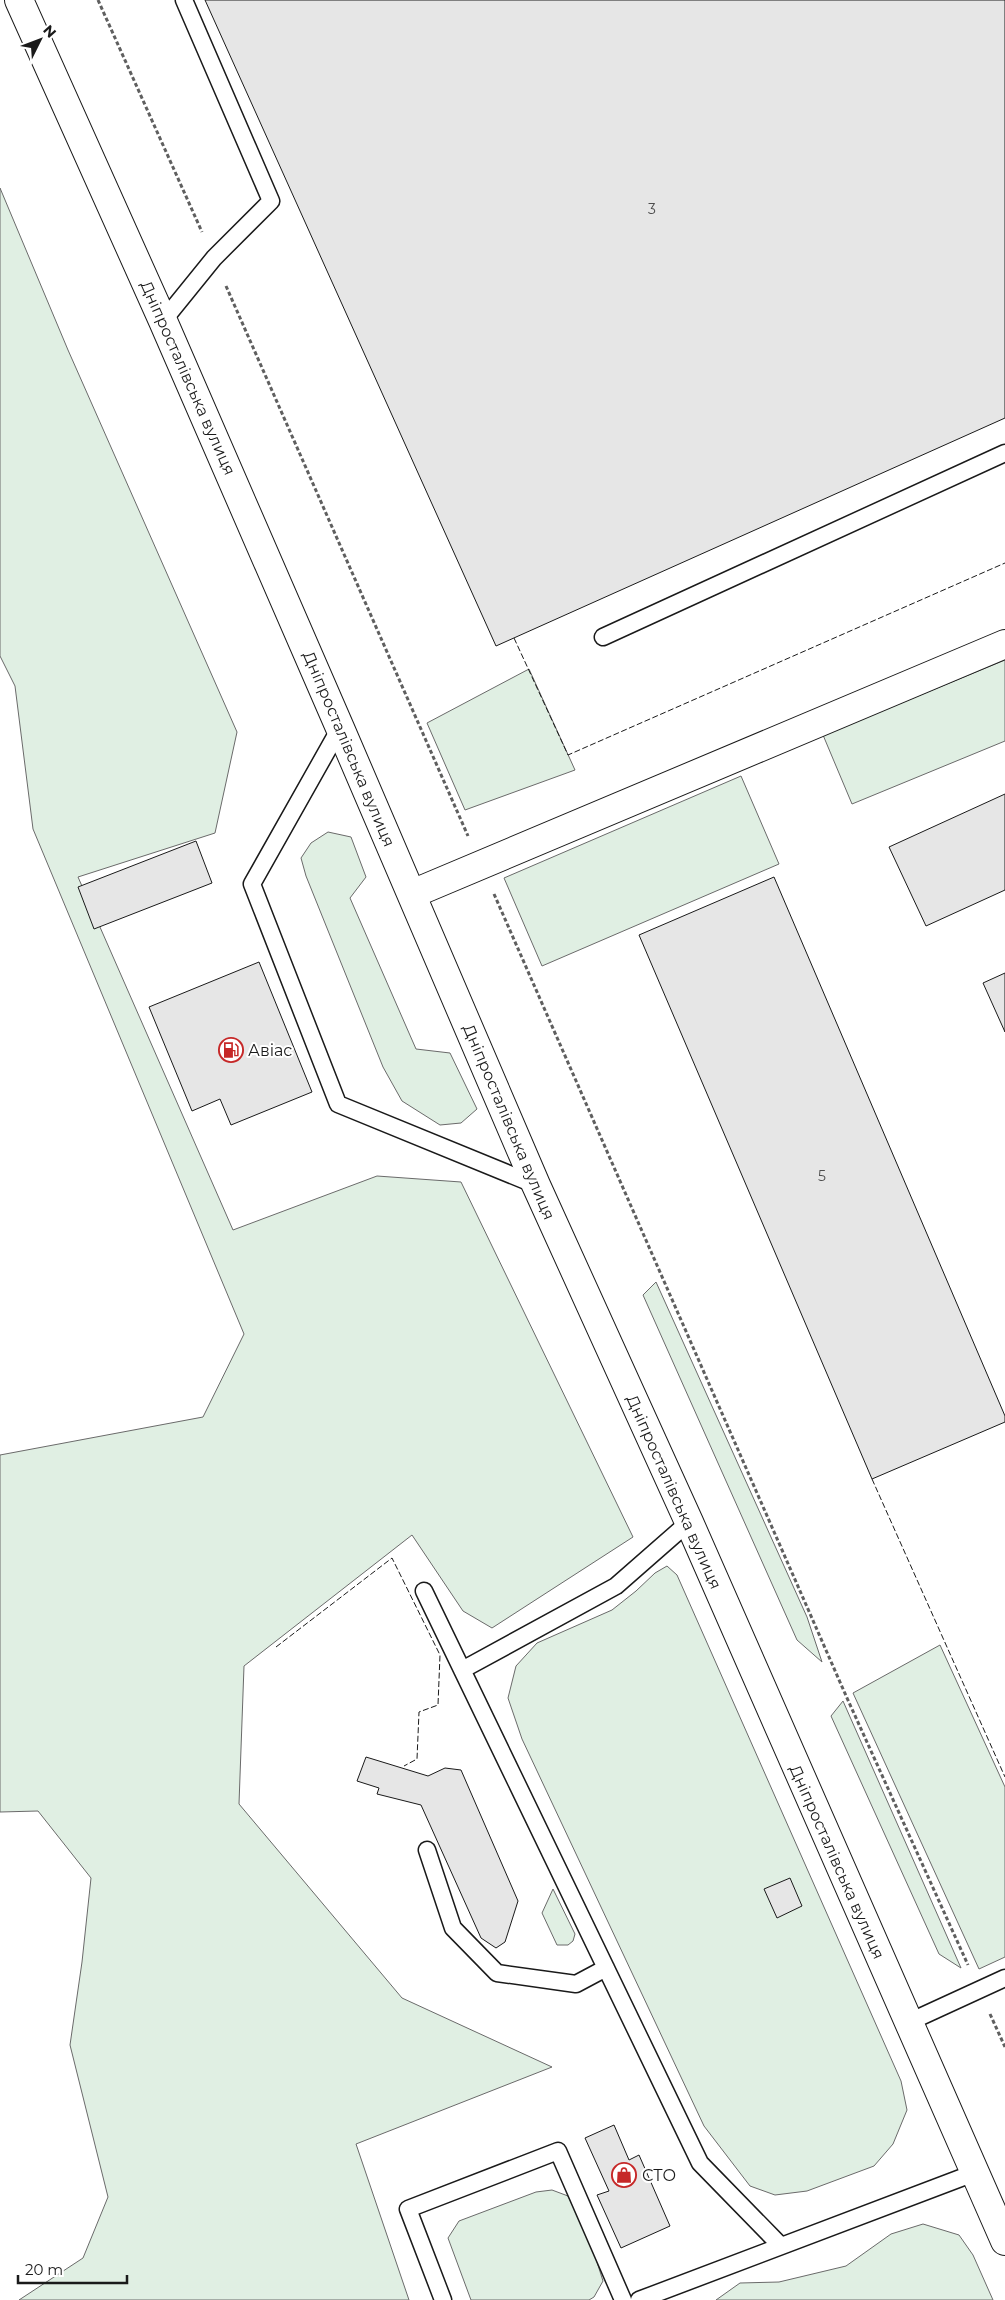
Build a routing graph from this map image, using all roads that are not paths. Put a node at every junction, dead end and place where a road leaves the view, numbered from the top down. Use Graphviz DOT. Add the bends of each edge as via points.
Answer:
graph roads {
  1 [pos="19,0"];
  2 [pos="184,0"];
  3 [pos="163,321"];
  4 [pos="1005,453"];
  5 [pos="603,637"];
  6 [pos="1005,644"];
  7 [pos="340,728"];
  8 [pos="412,894"];
  9 [pos="536,1185"];
  10 [pos="689,1522"];
  11 [pos="424,1591"];
  12 [pos="462,1670"];
  13 [pos="427,1850"];
  14 [pos="606,1968"];
  15 [pos="1005,1978"];
  16 [pos="907,2023"];
  17 [pos="974,2173"];
  18 [pos="1005,2241"];
  19 [pos="781,2246"];
  20 [pos="669,2295"];
  21 [pos="443,2300"];
  22 [pos="623,2300"];
  23 [pos="639,2300"];
  1 -- 3 [label="street, Дніпросталівська вулиця"];
  2 -- 3 [label="lane" via="271,201 214,258"];
  3 -- 7 [label="street, Дніпросталівська вулиця"];
  4 -- 5 [label="lane"];
  6 -- 8 [label="street"];
  7 -- 8 [label="street, Дніпросталівська вулиця"];
  7 -- 9 [label="lane" via="252,884 338,1104"];
  8 -- 9 [label="street, Дніпросталівська вулиця"];
  9 -- 10 [label="street, Дніпросталівська вулиця"];
  10 -- 12 [label="lane" via="616,1586"];
  10 -- 16 [label="street, Дніпросталівська вулиця"];
  11 -- 12 [label="lane"];
  12 -- 14 [label="lane"];
  13 -- 14 [label="lane" via="453,1928 496,1974 576,1984"];
  14 -- 19 [label="lane" via="700,2163"];
  15 -- 16 [label="lane"];
  16 -- 17 [label="street, Дніпросталівська вулиця"];
  17 -- 18 [label="street, Дніпросталівська вулиця"];
  17 -- 19 [label="lane"];
  19 -- 20 [label="lane"];
  20 -- 23 [label="lane"];
  21 -- 22 [label="lane" via="408,2209 558,2151"];
}
